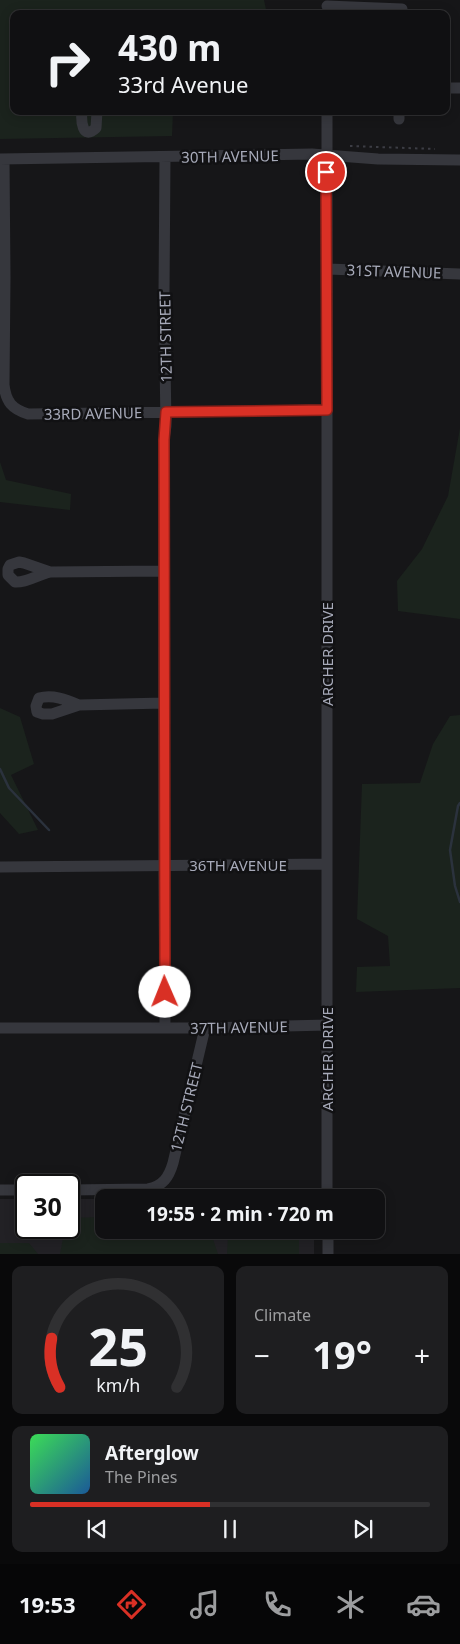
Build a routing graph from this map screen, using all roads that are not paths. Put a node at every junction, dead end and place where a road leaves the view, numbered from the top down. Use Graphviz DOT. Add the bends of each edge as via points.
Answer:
graph roads {
  1 [pos="327,6"];
  2 [pos="401,8"];
  3 [pos="82,115"];
  4 [pos="97,115"];
  5 [pos="327,115"];
  6 [pos="327,156"];
  7 [pos="165,157"];
  8 [pos="2,159"];
  9 [pos="460,160"];
  10 [pos="328,269"];
  11 [pos="460,274"];
  12 [pos="327,410"];
  13 [pos="166,412"];
  14 [pos="164,571"];
  15 [pos="50,572"];
  16 [pos="164,703"];
  17 [pos="80,705"];
  18 [pos="327,864"];
  19 [pos="164,865"];
  20 [pos="0,867"];
  21 [pos="328,1025"];
  22 [pos="0,1028"];
  23 [pos="165,1028"];
  24 [pos="205,1028"];
  25 [pos="327,1189"];
  26 [pos="0,1190"];
  27 [pos="15,1190"];
  28 [pos="80,1190"];
  29 [pos="328,1239"];
  30 [pos="328,1254"];
  1 -- 2 [label="street"];
  3 -- 4 [label="street" via="82,127 88,132 96,128"];
  5 -- 6 [label="street, ARCHER DRIVE"];
  6 -- 7 [label="street, 30TH AVENUE"];
  6 -- 9 [label="street, 30TH AVENUE"];
  6 -- 10 [label="street, ARCHER DRIVE"];
  7 -- 8 [label="street, 30TH AVENUE"];
  7 -- 13 [label="street, 12TH STREET"];
  8 -- 13 [label="street, 33RD AVENUE" via="6,277 4,385 7,400 11,406 28,414"];
  10 -- 11 [label="street, 31ST AVENUE"];
  10 -- 12 [label="street, ARCHER DRIVE"];
  12 -- 13 [label="street, 33RD AVENUE"];
  12 -- 18 [label="street, ARCHER DRIVE"];
  13 -- 14 [label="street, 12TH STREET"];
  14 -- 15 [label="street"];
  14 -- 16 [label="street, 12TH STREET"];
  16 -- 17 [label="street"];
  16 -- 19 [label="street, 12TH STREET"];
  18 -- 19 [label="street, 36TH AVENUE"];
  18 -- 21 [label="street, ARCHER DRIVE"];
  19 -- 20 [label="street, 36TH AVENUE"];
  19 -- 23 [label="street, 12TH STREET"];
  21 -- 24 [label="street, 37TH AVENUE"];
  21 -- 25 [label="street, ARCHER DRIVE"];
  22 -- 23 [label="street, 37TH AVENUE"];
  23 -- 24 [label="street, 37TH AVENUE"];
  24 -- 28 [label="street, 12TH STREET" via="170,1173 155,1188"];
  26 -- 27 [label="street"];
  29 -- 30 [label="street"];
}
